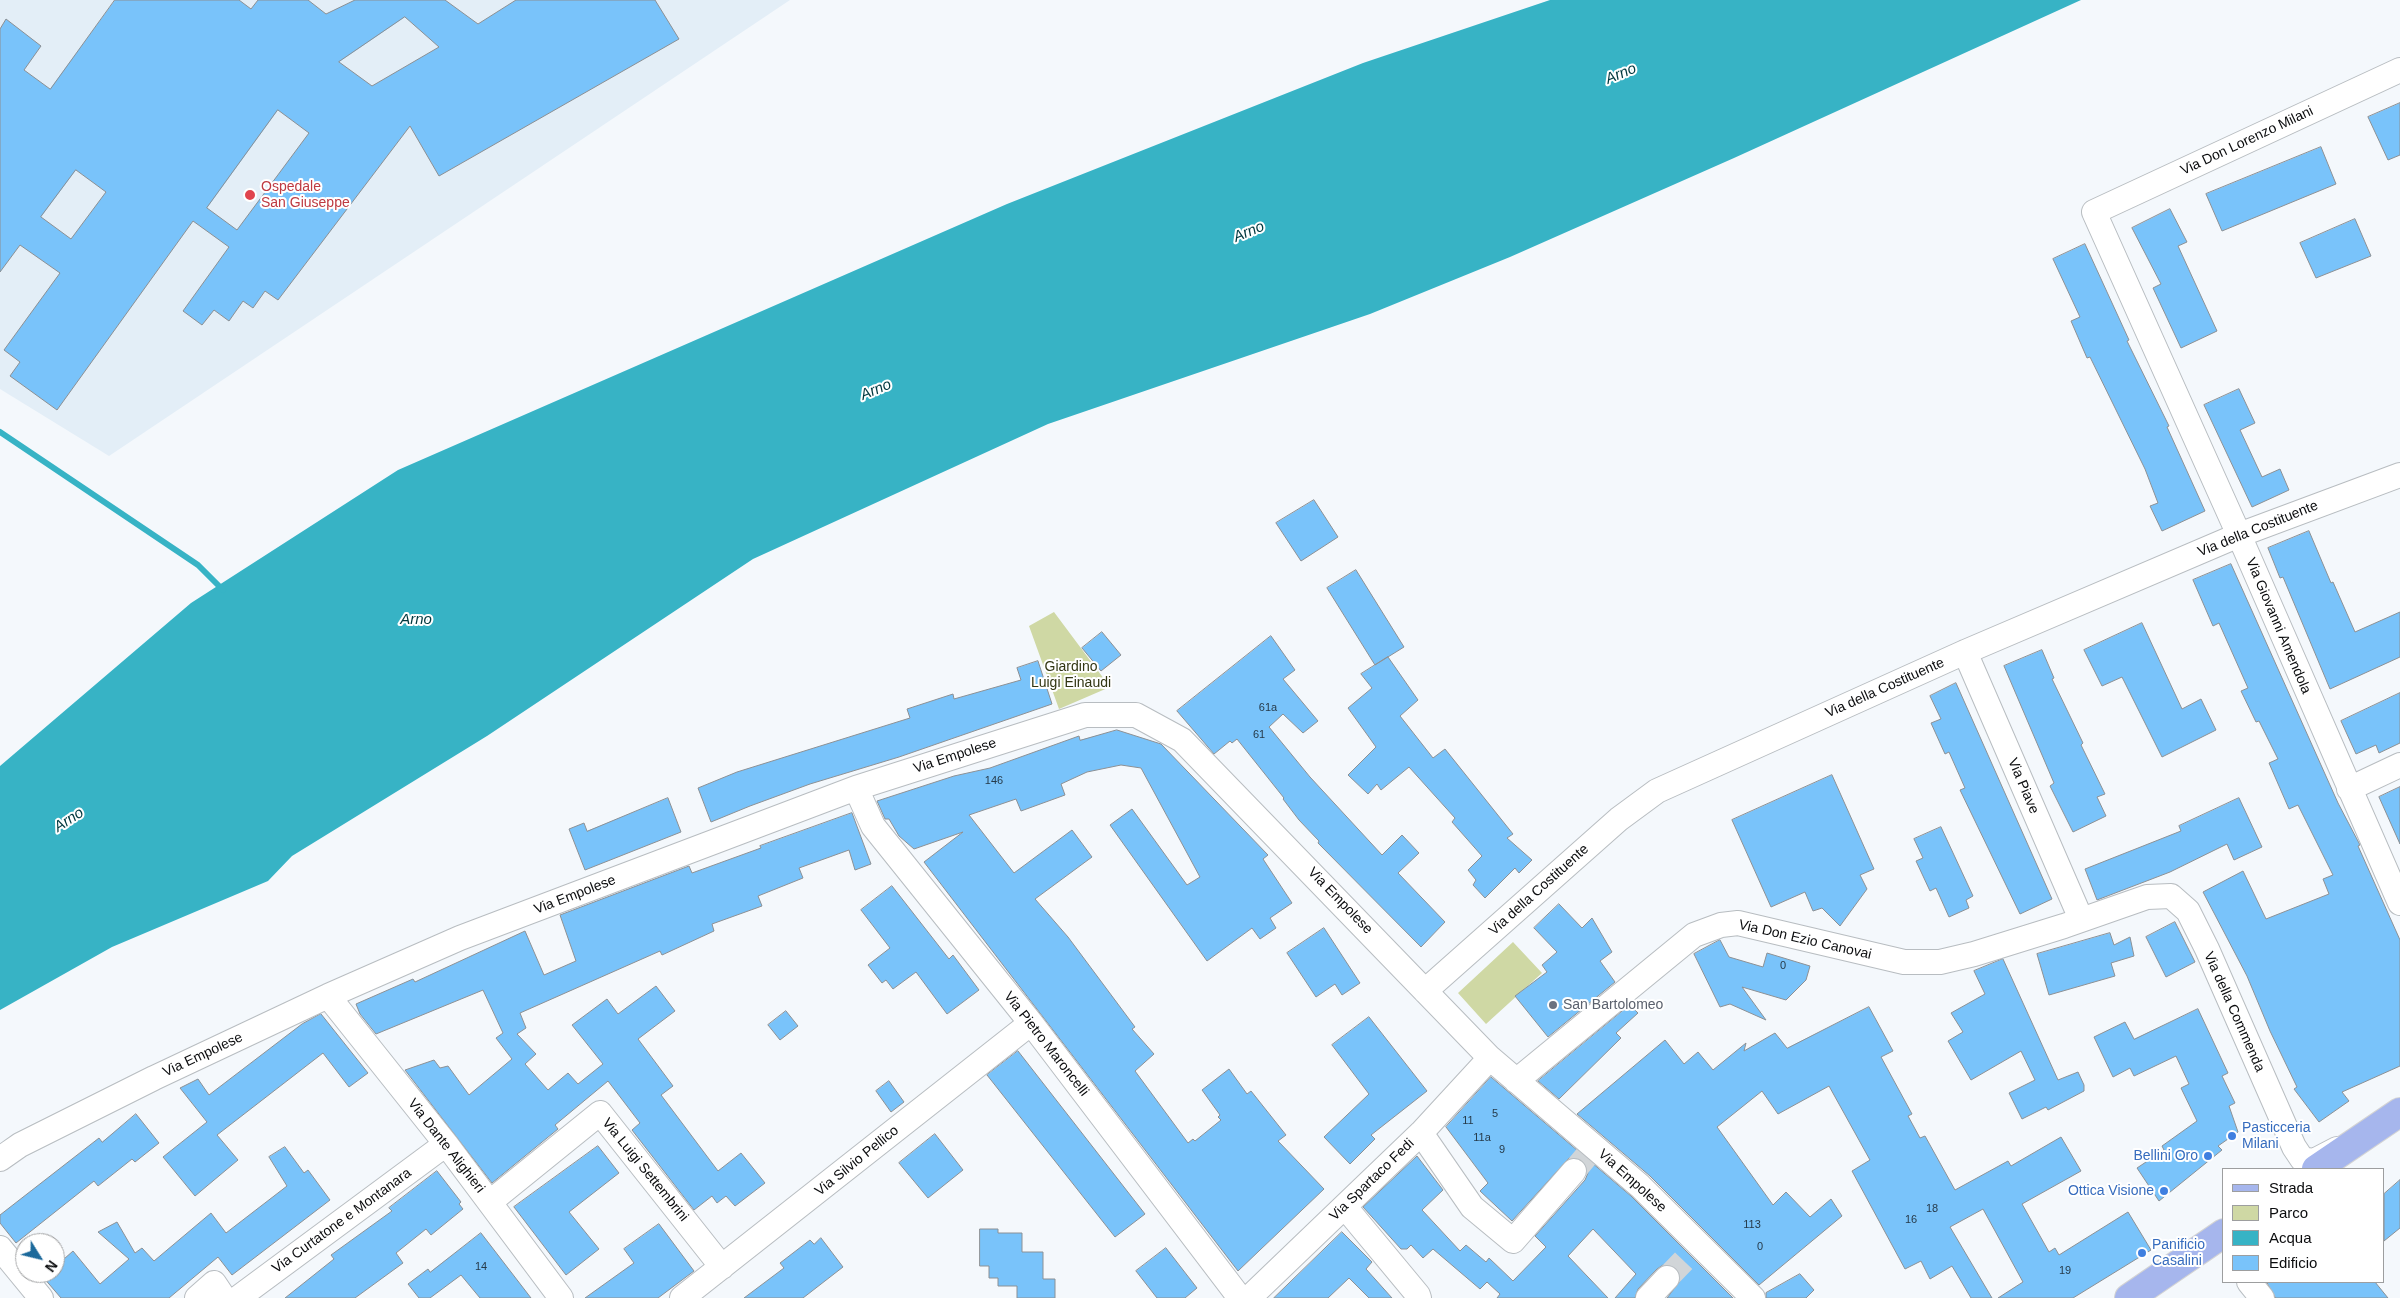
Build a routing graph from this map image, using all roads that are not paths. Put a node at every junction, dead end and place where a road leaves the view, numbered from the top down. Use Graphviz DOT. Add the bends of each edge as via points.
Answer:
graph roads {
  1 [pos="2400,70"];
  2 [pos="2094,212"];
  3 [pos="2400,474"];
  4 [pos="2239,535"];
  5 [pos="1965,652"];
  6 [pos="2400,765"];
  7 [pos="856,788"];
  8 [pos="2348,789"];
  9 [pos="2400,903"];
  10 [pos="2081,919"];
  11 [pos="1425,991"];
  12 [pos="328,996"];
  13 [pos="1031,1023"];
  14 [pos="1490,1058"];
  15 [pos="1516,1081"];
  16 [pos="2400,1107"];
  17 [pos="2400,1112"];
  18 [pos="1421,1133"];
  19 [pos="2400,1134"];
  20 [pos="2362,1138"];
  21 [pos="446,1144"];
  22 [pos="1585,1157"];
  23 [pos="0,1159"];
  24 [pos="2317,1168"];
  25 [pos="2349,1168"];
  26 [pos="490,1202"];
  27 [pos="1345,1207"];
  28 [pos="2222,1234"];
  29 [pos="0,1248"];
  30 [pos="2222,1251"];
  31 [pos="722,1267"];
  32 [pos="1667,1278"];
  33 [pos="2250,1283"];
  34 [pos="41,1298"];
  35 [pos="197,1298"];
  36 [pos="224,1298"];
  37 [pos="238,1298"];
  38 [pos="561,1298"];
  39 [pos="682,1298"];
  40 [pos="1240,1298"];
  41 [pos="1249,1298"];
  42 [pos="1419,1298"];
  43 [pos="1648,1298"];
  44 [pos="1753,1298"];
  45 [pos="2129,1298"];
  46 [pos="2157,1298"];
  47 [pos="2262,1298"];
  1 -- 2 [label="street, Via Don Lorenzo Milani"];
  2 -- 4 [label="street, Via Giovanni Amendola"];
  3 -- 4 [label="street, Via della Costituente"];
  4 -- 5 [label="street, Via della Costituente"];
  4 -- 8 [label="street, Via Giovanni Amendola"];
  5 -- 10 [label="street, Via Piave"];
  5 -- 11 [label="street, Via della Costituente" via="1640,801"];
  6 -- 8 [label="street"];
  7 -- 11 [label="street, Via Empolese" via="1085,715 1136,715 1182,740"];
  7 -- 12 [label="street, Via Empolese" via="460,938"];
  7 -- 13 [label="street, Via Pietro Maroncelli" via="873,826"];
  8 -- 9 [label="street, Via Giovanni Amendola"];
  10 -- 15 [label="street, Via Don Ezio Canovai" via="1940,962 1904,962 1738,923 1721,925 1694,935"];
  10 -- 20 [label="street, Via della Commenda" via="2146,897 2171,896 2188,911 2207,949 2302,1159 2314,1161"];
  11 -- 14 [label="street, Via Empolese"];
  12 -- 21 [label="street, Via Dante Alighieri"];
  12 -- 23 [label="street, Via Empolese" via="56,1127"];
  13 -- 31 [label="street, Via Silvio Pellico"];
  13 -- 40 [label="street, Via Pietro Maroncelli"];
  14 -- 15 [label="street, Via Empolese"];
  14 -- 18 [label="street, Via Spartaco Fedi"];
  15 -- 22 [label="street, Via Empolese"];
  16 -- 20 [label="street"];
  17 -- 20 [label="main road"];
  18 -- 22 [label="street" via="1472,1207 1513,1242"];
  18 -- 27 [label="street, Via Spartaco Fedi"];
  19 -- 25 [label="main road"];
  20 -- 24 [label="main road"];
  21 -- 26 [label="street, Via Dante Alighieri"];
  21 -- 37 [label="street, Via Curtatone e Montanara"];
  22 -- 44 [label="street, Via Empolese" via="1640,1186 1696,1247"];
  26 -- 31 [label="street, Via Luigi Settembrini" via="600,1113"];
  26 -- 38 [label="street, Via Dante Alighieri"];
  27 -- 41 [label="street, Via Spartaco Fedi"];
  27 -- 42 [label="street"];
  28 -- 45 [label="main road"];
  29 -- 34 [label="street"];
  30 -- 46 [label="main road"];
  31 -- 39 [label="street, Via Silvio Pellico"];
  32 -- 43 [label="street"];
  33 -- 47 [label="street"];
  35 -- 36 [label="street" via="214,1283"];
}
